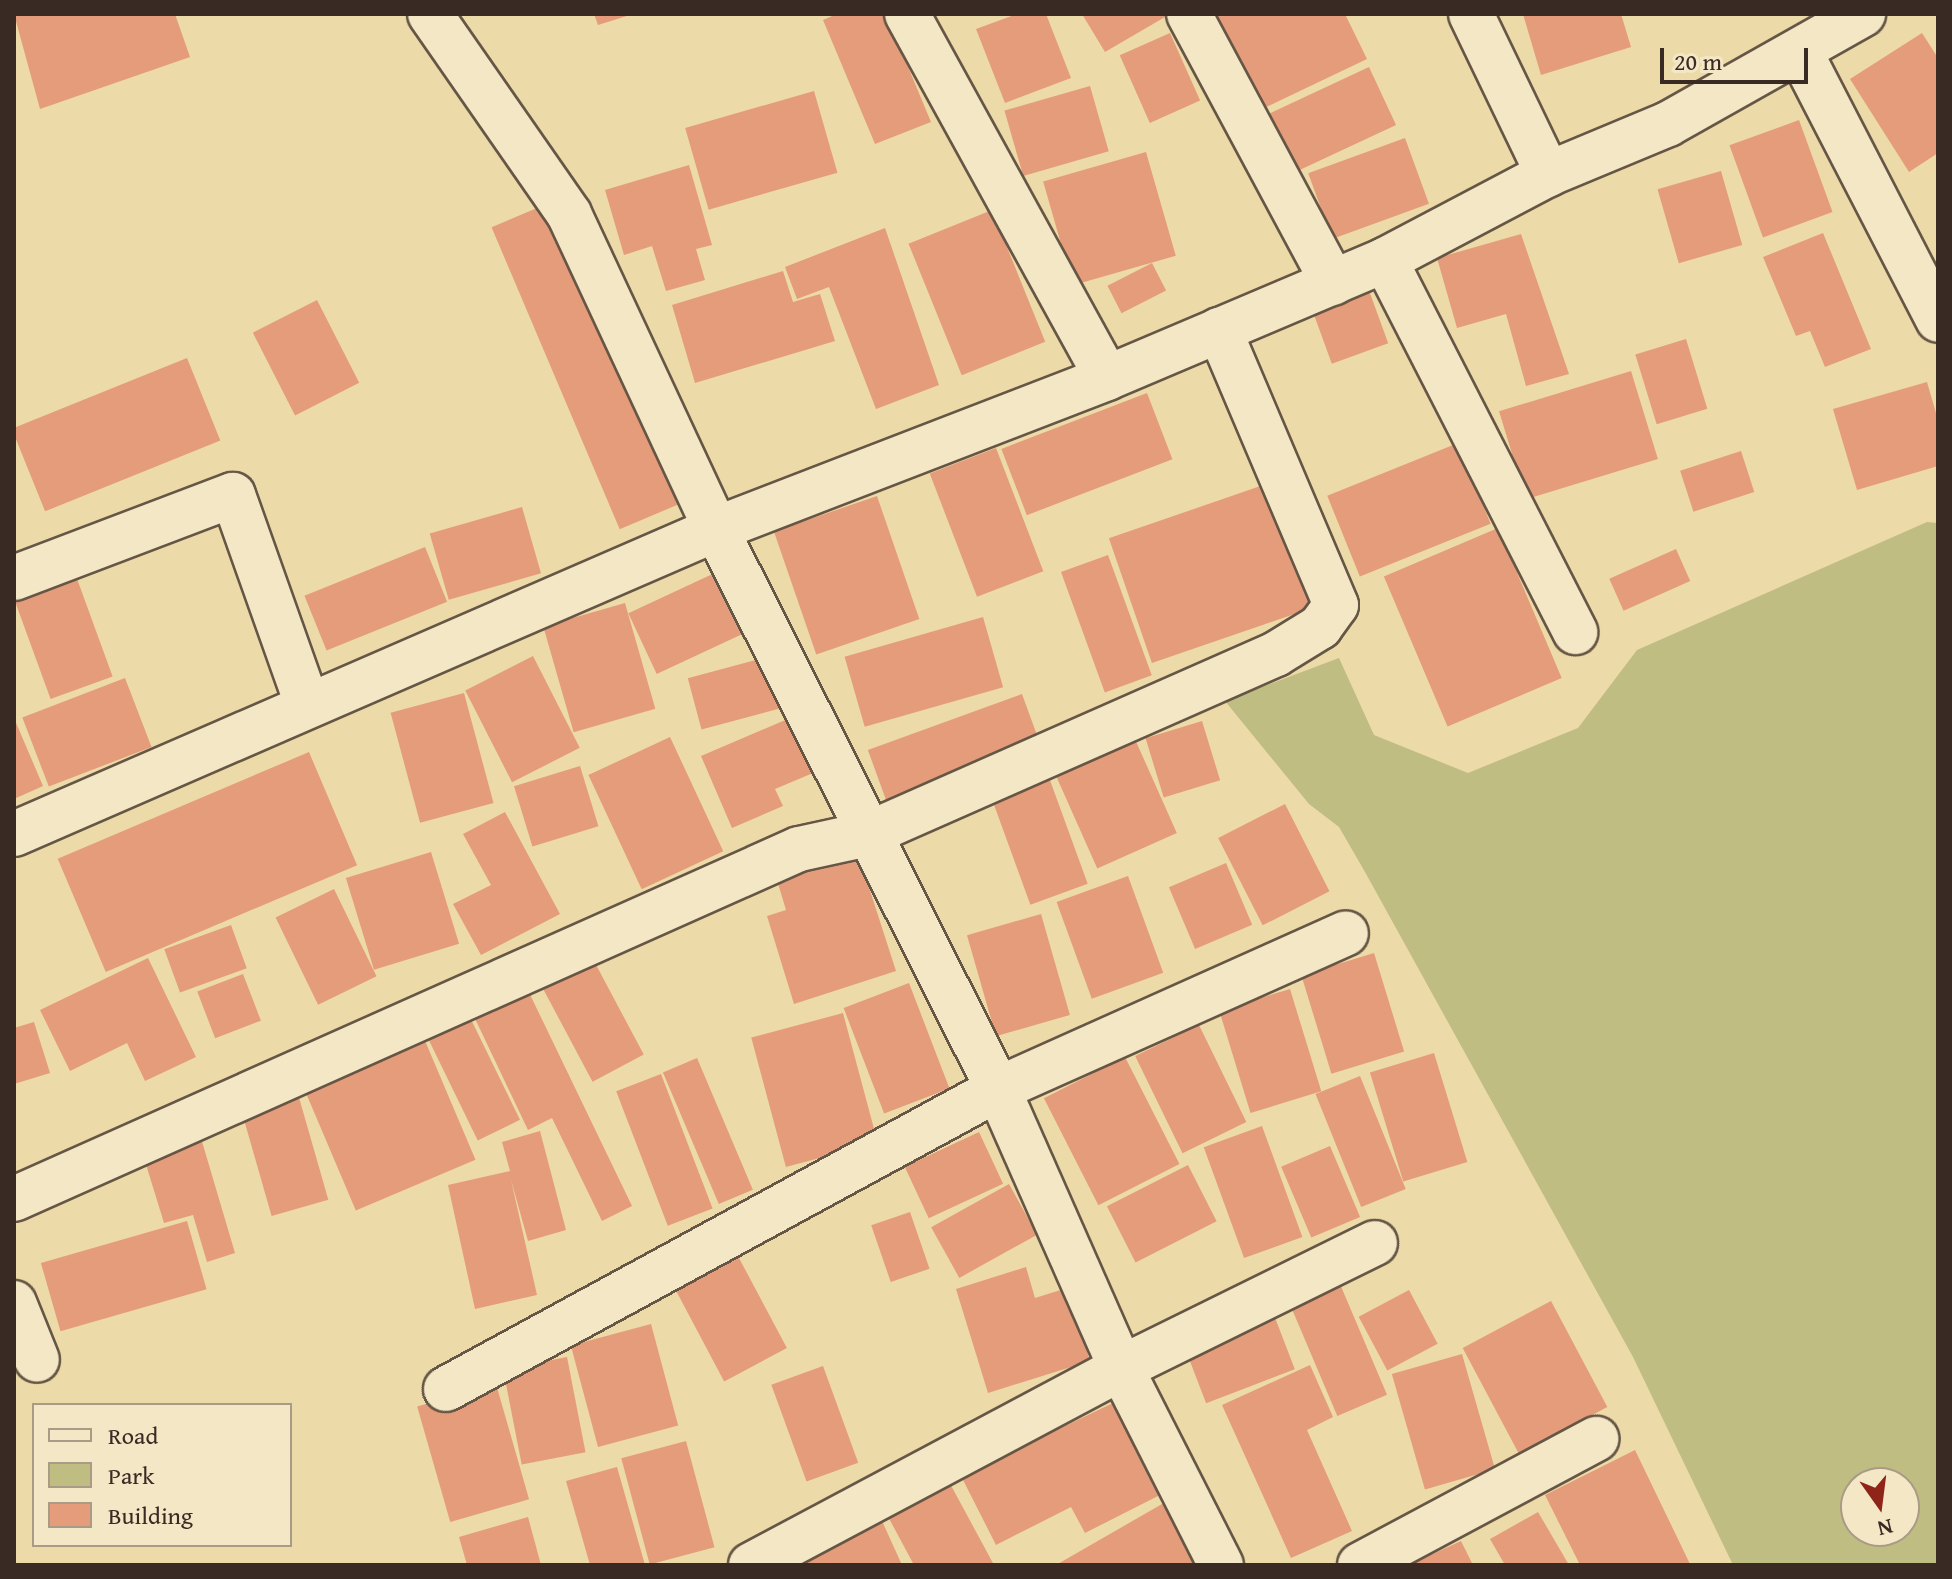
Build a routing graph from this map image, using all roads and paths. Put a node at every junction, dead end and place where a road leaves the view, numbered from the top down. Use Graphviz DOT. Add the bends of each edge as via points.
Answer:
graph roads {
  1 [pos="430,14"];
  2 [pos="907,14"];
  3 [pos="1189,14"];
  4 [pos="1471,14"];
  5 [pos="1863,14"];
  6 [pos="1801,54"];
  7 [pos="1548,174"];
  8 [pos="1385,260"];
  9 [pos="1333,283"];
  10 [pos="1938,320"];
  11 [pos="1219,330"];
  12 [pos="1107,378"];
  13 [pos="716,529"];
  14 [pos="14,578"];
  15 [pos="1575,632"];
  16 [pos="306,701"];
  17 [pos="14,834"];
  18 [pos="868,834"];
  19 [pos="1346,933"];
  20 [pos="998,1089"];
  21 [pos="14,1199"];
  22 [pos="1375,1243"];
  23 [pos="14,1303"];
  24 [pos="37,1360"];
  25 [pos="1121,1368"];
  26 [pos="446,1389"];
  27 [pos="1596,1439"];
  28 [pos="751,1565"];
  29 [pos="1221,1565"];
  30 [pos="1360,1565"];
  1 -- 13 [label="street" via="569,214"];
  2 -- 12 [label="street"];
  3 -- 9 [label="street"];
  4 -- 7 [label="street"];
  5 -- 6 [label="street"];
  6 -- 7 [label="street" via="1668,124"];
  6 -- 10 [label="street"];
  7 -- 8 [label="street"];
  8 -- 9 [label="street"];
  8 -- 15 [label="street"];
  9 -- 11 [label="street"];
  11 -- 12 [label="street"];
  11 -- 18 [label="street" via="1336,605 1320,627 1276,654"];
  12 -- 13 [label="street"];
  13 -- 16 [label="street"];
  13 -- 18 [label="street"];
  14 -- 16 [label="street" via="233,495"];
  16 -- 17 [label="street"];
  18 -- 20 [label="street"];
  18 -- 21 [label="street" via="799,849"];
  19 -- 20 [label="street"];
  20 -- 25 [label="street"];
  20 -- 26 [label="street"];
  22 -- 25 [label="street"];
  23 -- 24 [label="street"];
  25 -- 28 [label="street"];
  25 -- 29 [label="street"];
  27 -- 30 [label="street"];
}
